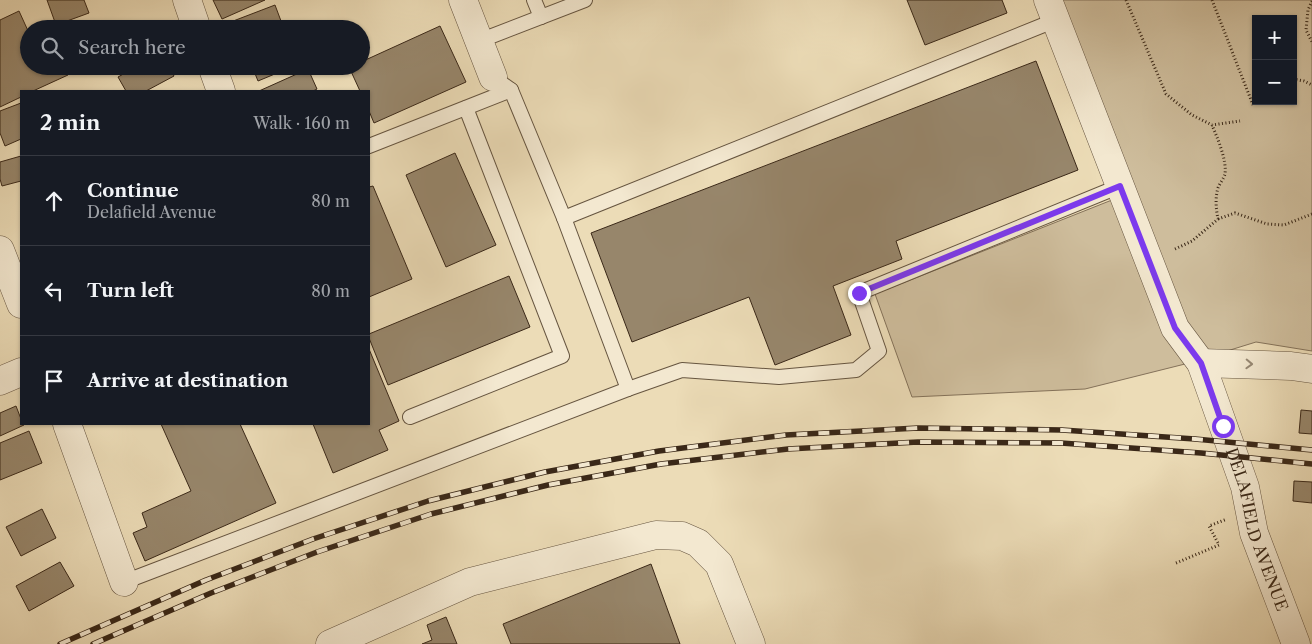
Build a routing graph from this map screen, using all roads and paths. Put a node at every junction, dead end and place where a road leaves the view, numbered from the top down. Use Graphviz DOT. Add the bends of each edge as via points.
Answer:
graph roads {
  1 [pos="187,0"];
  2 [pos="463,0"];
  3 [pos="534,0"];
  4 [pos="585,0"];
  5 [pos="1126,0"];
  6 [pos="1212,0"];
  7 [pos="1312,1"];
  8 [pos="1052,10"];
  9 [pos="540,17"];
  10 [pos="195,20"];
  11 [pos="479,41"];
  12 [pos="1312,42"];
  13 [pos="215,75"];
  14 [pos="1297,80"];
  15 [pos="502,84"];
  16 [pos="1312,85"];
  17 [pos="221,90"];
  18 [pos="1253,105"];
  19 [pos="466,108"];
  20 [pos="1240,121"];
  21 [pos="1212,124"];
  22 [pos="370,146"];
  23 [pos="1120,186"];
  24 [pos="1312,214"];
  25 [pos="564,218"];
  26 [pos="1218,219"];
  27 [pos="1175,249"];
  28 [pos="0,250"];
  29 [pos="20,301"];
  30 [pos="1201,363"];
  31 [pos="1312,369"];
  32 [pos="20,372"];
  33 [pos="0,381"];
  34 [pos="628,389"];
  35 [pos="410,417"];
  36 [pos="67,425"];
  37 [pos="1228,518"];
  38 [pos="1176,563"];
  39 [pos="124,582"];
  40 [pos="330,644"];
  41 [pos="751,644"];
  42 [pos="1296,644"];
  1 -- 10 [label="street"];
  2 -- 11 [label="street"];
  3 -- 9 [label="lane"];
  4 -- 9 [label="lane"];
  5 -- 21 [label="path" via="1166,94 1192,116"];
  6 -- 18 [label="path"];
  7 -- 12 [label="path" via="1306,30"];
  8 -- 23 [label="street, DELAFIELD AVENUE"];
  8 -- 25 [label="lane"];
  9 -- 11 [label="lane"];
  11 -- 15 [label="street"];
  13 -- 17 [label="street"];
  14 -- 16 [label="path"];
  15 -- 19 [label="lane"];
  15 -- 25 [label="lane"];
  19 -- 22 [label="lane"];
  19 -- 35 [label="lane" via="562,356"];
  20 -- 21 [label="path"];
  21 -- 26 [label="path" via="1219,140 1225,174 1218,190"];
  23 -- 30 [label="street, DELAFIELD AVENUE" via="1175,328"];
  23 -- 34 [label="lane" via="859,293 879,351 856,370 779,376 682,370"];
  24 -- 26 [label="path" via="1284,225 1266,224 1236,213"];
  25 -- 34 [label="lane"];
  26 -- 27 [label="path" via="1192,241"];
  28 -- 29 [label="street"];
  30 -- 31 [label="street, one-way"];
  30 -- 42 [label="street, DELAFIELD AVENUE" via="1245,487 1254,533"];
  32 -- 33 [label="street"];
  34 -- 39 [label="lane"];
  36 -- 39 [label="street"];
  37 -- 38 [label="path" via="1209,526 1219,545"];
  40 -- 41 [label="street" via="470,582 656,535 682,536 698,543 719,564"];
}
